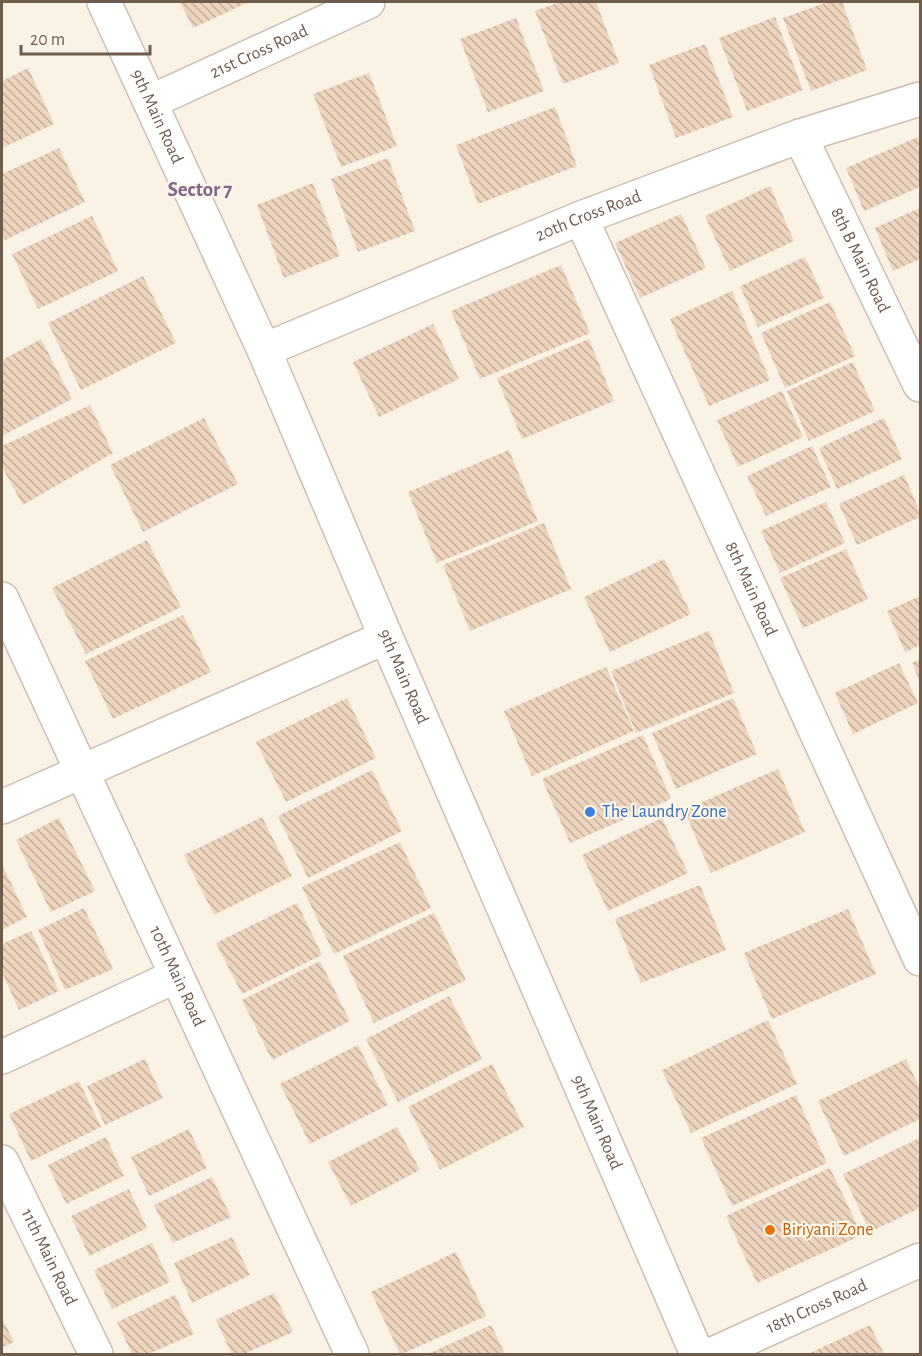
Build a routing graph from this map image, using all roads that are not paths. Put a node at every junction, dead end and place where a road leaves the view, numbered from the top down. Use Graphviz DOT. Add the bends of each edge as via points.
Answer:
graph roads {
  1 [pos="104,2"];
  2 [pos="368,2"];
  3 [pos="921,99"];
  4 [pos="150,102"];
  5 [pos="800,136"];
  6 [pos="581,218"];
  7 [pos="264,350"];
  8 [pos="921,385"];
  9 [pos="2,599"];
  10 [pos="386,637"];
  11 [pos="81,772"];
  12 [pos="2,807"];
  13 [pos="913,923"];
  14 [pos="921,959"];
  15 [pos="176,976"];
  16 [pos="2,1056"];
  17 [pos="2,1162"];
  18 [pos="921,1260"];
  19 [pos="96,1354"];
  20 [pos="352,1354"];
  21 [pos="698,1354"];
  22 [pos="713,1354"];
  1 -- 4 [label="street, 9th Main Road"];
  2 -- 4 [label="street, 21st Cross Road"];
  3 -- 5 [label="street, 20th Cross Road"];
  4 -- 7 [label="street, 9th Main Road"];
  5 -- 6 [label="street, 20th Cross Road"];
  5 -- 8 [label="street, 8th B Main Road"];
  6 -- 7 [label="street, 20th Cross Road"];
  6 -- 13 [label="street, 8th Main Road"];
  7 -- 10 [label="street, 9th Main Road"];
  9 -- 11 [label="street, 10th Main Road"];
  10 -- 11 [label="street"];
  10 -- 21 [label="street, 9th Main Road"];
  11 -- 12 [label="street"];
  11 -- 15 [label="street, 10th Main Road"];
  13 -- 14 [label="street, 8th Main Road"];
  15 -- 16 [label="street"];
  15 -- 20 [label="street, 10th Main Road"];
  17 -- 19 [label="street, 11th Main Road"];
  18 -- 22 [label="street, 18th Cross Road"];
}
